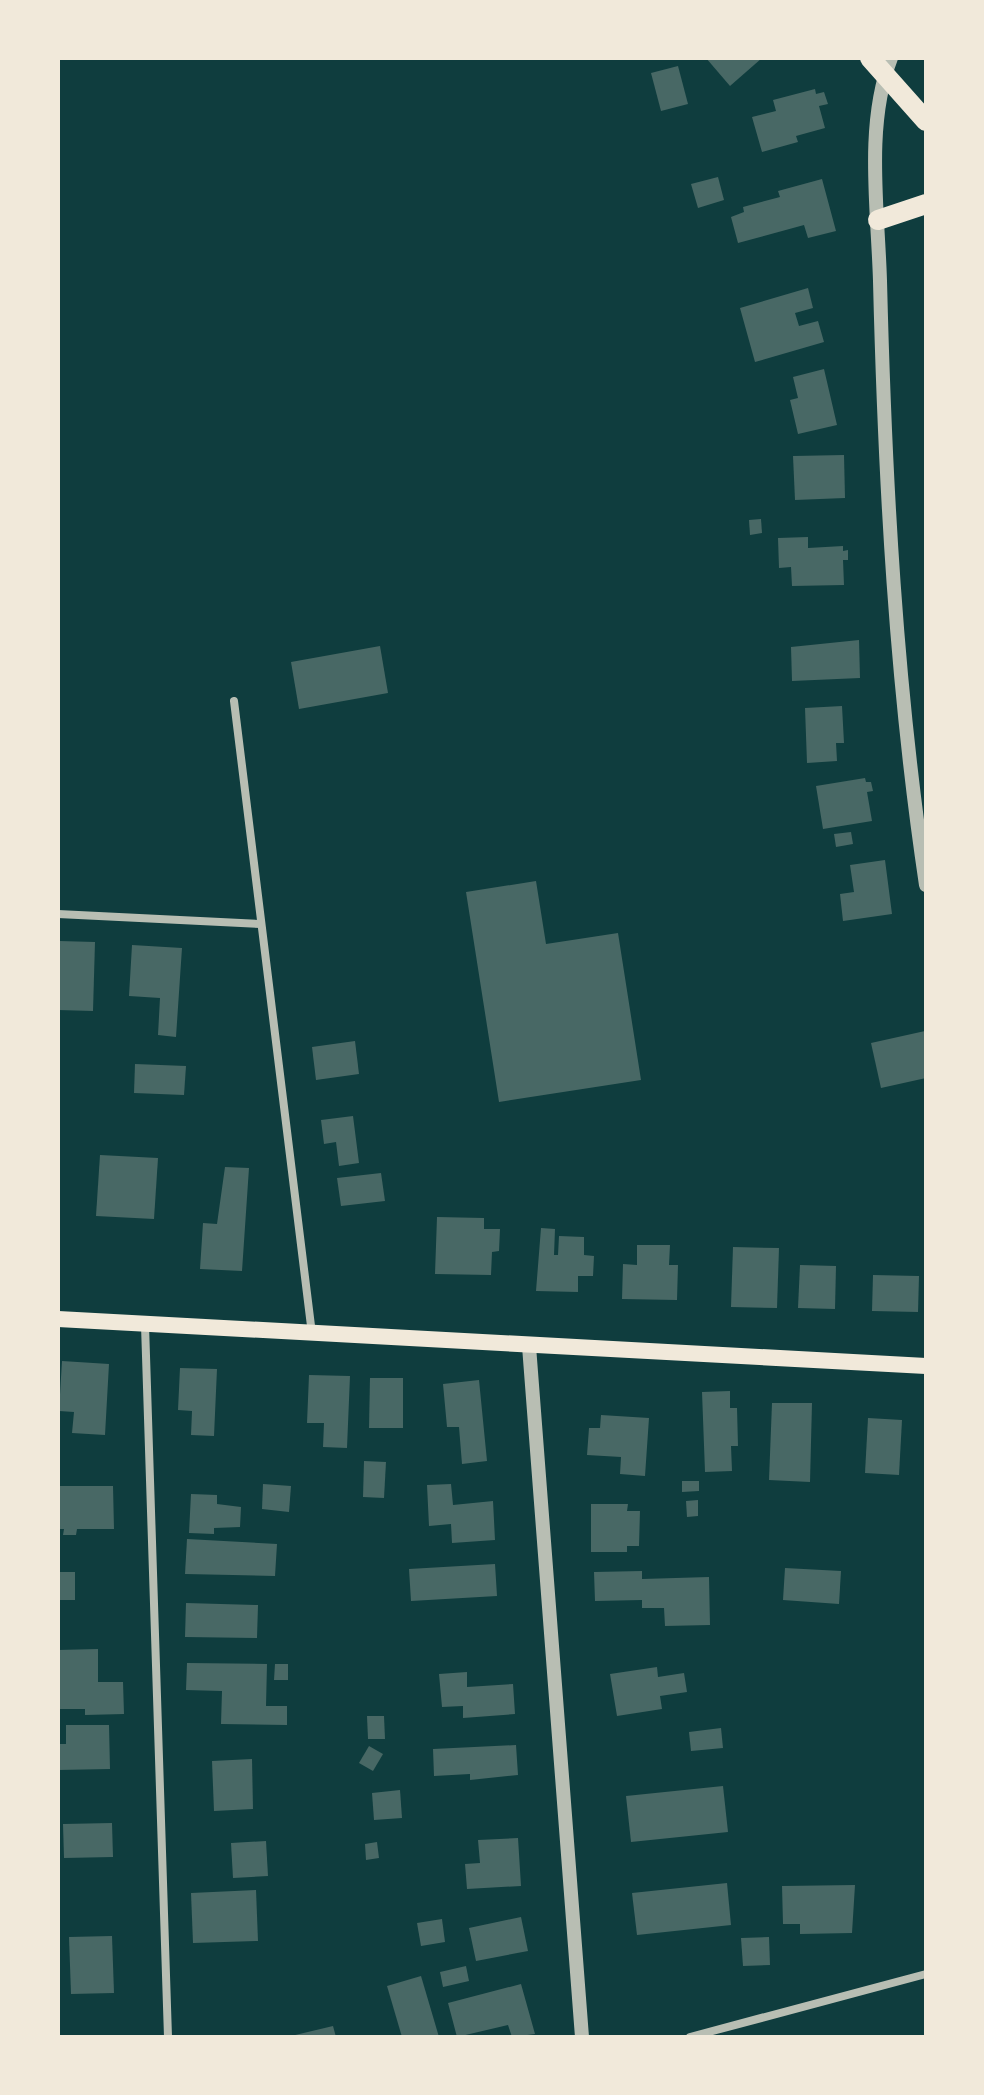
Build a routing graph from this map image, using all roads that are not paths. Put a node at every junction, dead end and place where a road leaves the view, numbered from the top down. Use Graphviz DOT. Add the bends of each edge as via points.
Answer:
graph roads {
  1 [pos="870,58"];
  2 [pos="888,66"];
  3 [pos="926,121"];
  4 [pos="926,204"];
  5 [pos="878,220"];
  6 [pos="234,701"];
  7 [pos="926,885"];
  8 [pos="58,914"];
  9 [pos="261,924"];
  10 [pos="58,1319"];
  11 [pos="145,1325"];
  12 [pos="312,1335"];
  13 [pos="529,1346"];
  14 [pos="926,1366"];
  15 [pos="926,1974"];
  16 [pos="168,2037"];
  17 [pos="582,2037"];
  18 [pos="690,2037"];
  1 -- 2 [label="main road"];
  2 -- 3 [label="main road"];
  2 -- 5 [label="street" via="877,150"];
  4 -- 5 [label="main road"];
  5 -- 7 [label="street" via="898,651"];
  6 -- 9 [label="street"];
  8 -- 9 [label="street"];
  9 -- 12 [label="street"];
  10 -- 11 [label="main road"];
  11 -- 12 [label="main road"];
  11 -- 16 [label="street"];
  12 -- 13 [label="main road"];
  13 -- 14 [label="main road"];
  13 -- 17 [label="street"];
  15 -- 18 [label="street"];
}
